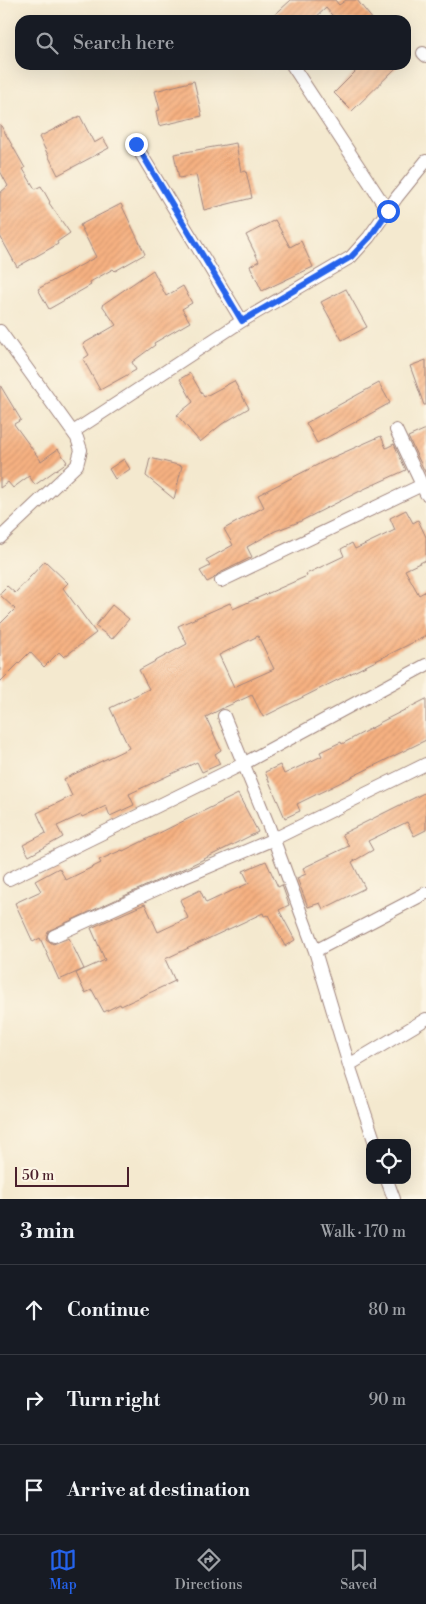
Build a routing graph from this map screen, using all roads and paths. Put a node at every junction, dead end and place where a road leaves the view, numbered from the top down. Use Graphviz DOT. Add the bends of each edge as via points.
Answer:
graph roads {
  1 [pos="295,70"];
  2 [pos="136,144"];
  3 [pos="426,161"];
  4 [pos="388,211"];
  5 [pos="242,321"];
  6 [pos="0,331"];
  7 [pos="396,430"];
  8 [pos="73,432"];
  9 [pos="424,490"];
  10 [pos="0,538"];
  11 [pos="220,581"];
  12 [pos="426,665"];
  13 [pos="224,716"];
  14 [pos="243,764"];
  15 [pos="426,764"];
  16 [pos="274,839"];
  17 [pos="9,879"];
  18 [pos="426,893"];
  19 [pos="54,936"];
  20 [pos="315,951"];
  21 [pos="426,1019"];
  22 [pos="349,1065"];
  23 [pos="374,1139"];
  24 [pos="388,1184"];
  25 [pos="394,1199"];
  1 -- 4 [label="street"];
  2 -- 5 [label="street"];
  3 -- 4 [label="street"];
  4 -- 5 [label="street" via="351,257"];
  5 -- 8 [label="street"];
  6 -- 8 [label="street"];
  7 -- 9 [label="street"];
  8 -- 10 [label="street" via="81,450 76,465"];
  9 -- 11 [label="street"];
  12 -- 14 [label="street"];
  13 -- 14 [label="street"];
  14 -- 16 [label="street"];
  14 -- 17 [label="street"];
  15 -- 16 [label="street"];
  16 -- 19 [label="street"];
  16 -- 20 [label="street"];
  18 -- 20 [label="street"];
  20 -- 22 [label="street"];
  21 -- 22 [label="street"];
  22 -- 23 [label="street"];
  24 -- 25 [label="street"];
}
